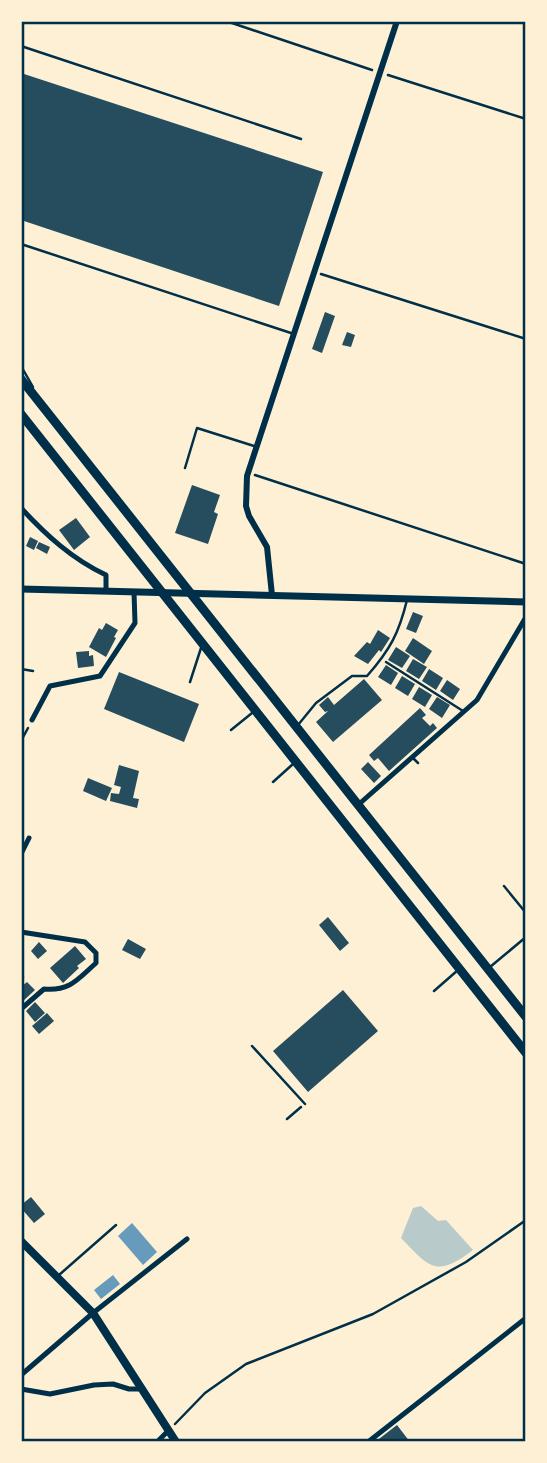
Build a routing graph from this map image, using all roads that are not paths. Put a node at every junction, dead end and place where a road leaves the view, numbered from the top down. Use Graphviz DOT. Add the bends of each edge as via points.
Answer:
graph roads {
  1 [pos="397,21"];
  2 [pos="21,244"];
  3 [pos="294,334"];
  4 [pos="21,366"];
  5 [pos="21,379"];
  6 [pos="41,405"];
  7 [pos="21,415"];
  8 [pos="257,447"];
  9 [pos="185,468"];
  10 [pos="21,508"];
  11 [pos="21,590"];
  12 [pos="106,591"];
  13 [pos="134,592"];
  14 [pos="162,592"];
  15 [pos="190,593"];
  16 [pos="272,595"];
  17 [pos="408,599"];
  18 [pos="526,602"];
  19 [pos="526,617"];
  20 [pos="202,644"];
  21 [pos="386,662"];
  22 [pos="21,669"];
  23 [pos="33,671"];
  24 [pos="190,682"];
  25 [pos="255,710"];
  26 [pos="464,711"];
  27 [pos="32,720"];
  28 [pos="297,728"];
  29 [pos="230,730"];
  30 [pos="412,757"];
  31 [pos="296,762"];
  32 [pos="418,763"];
  33 [pos="273,782"];
  34 [pos="358,805"];
  35 [pos="29,838"];
  36 [pos="21,855"];
  37 [pos="504,886"];
  38 [pos="526,913"];
  39 [pos="21,932"];
  40 [pos="526,937"];
  41 [pos="460,969"];
  42 [pos="488,969"];
  43 [pos="434,991"];
  44 [pos="21,1009"];
  45 [pos="526,1017"];
  46 [pos="252,1046"];
  47 [pos="526,1053"];
  48 [pos="305,1104"];
  49 [pos="301,1107"];
  50 [pos="287,1119"];
  51 [pos="116,1225"];
  52 [pos="187,1239"];
  53 [pos="21,1241"];
  54 [pos="56,1277"];
  55 [pos="93,1313"];
  56 [pos="526,1318"];
  57 [pos="21,1376"];
  58 [pos="21,1389"];
  59 [pos="143,1389"];
  60 [pos="169,1430"];
  61 [pos="157,1442"];
  62 [pos="176,1442"];
  63 [pos="368,1442"];
  1 -- 3 [label="street"];
  2 -- 3 [label="lane"];
  3 -- 8 [label="street"];
  4 -- 6 [label="lane"];
  5 -- 6 [label="highway"];
  6 -- 15 [label="highway"];
  7 -- 14 [label="highway"];
  8 -- 9 [label="lane" via="197,428"];
  8 -- 16 [label="street" via="248,473 246,506 267,547"];
  10 -- 12 [label="street" via="46,534 106,575"];
  11 -- 12 [label="main road"];
  12 -- 13 [label="main road"];
  13 -- 14 [label="main road"];
  13 -- 27 [label="street" via="135,623 100,676 50,687"];
  14 -- 15 [label="main road"];
  14 -- 20 [label="highway"];
  15 -- 16 [label="main road"];
  15 -- 28 [label="highway"];
  16 -- 17 [label="main road"];
  17 -- 18 [label="main road"];
  17 -- 28 [label="lane" via="395,639 367,676 352,676 316,703"];
  19 -- 26 [label="street" via="477,700"];
  20 -- 24 [label="lane"];
  20 -- 25 [label="highway"];
  21 -- 26 [label="lane"];
  22 -- 23 [label="lane"];
  25 -- 29 [label="lane"];
  25 -- 31 [label="highway"];
  26 -- 30 [label="street"];
  28 -- 34 [label="highway"];
  30 -- 32 [label="lane"];
  30 -- 34 [label="street"];
  31 -- 33 [label="lane"];
  31 -- 41 [label="highway"];
  34 -- 42 [label="highway"];
  35 -- 36 [label="street"];
  37 -- 38 [label="lane"];
  39 -- 44 [label="street" via="85,943 96,953 96,963 69,987 44,989"];
  40 -- 42 [label="lane"];
  41 -- 43 [label="lane"];
  41 -- 47 [label="highway"];
  42 -- 45 [label="highway"];
  46 -- 48 [label="lane"];
  49 -- 50 [label="lane"];
  51 -- 54 [label="lane"];
  52 -- 55 [label="street"];
  53 -- 54 [label="main road"];
  54 -- 55 [label="main road"];
  55 -- 57 [label="street"];
  55 -- 59 [label="main road"];
  56 -- 63 [label="street"];
  58 -- 59 [label="street" via="50,1394 113,1384"];
  59 -- 60 [label="main road"];
  60 -- 61 [label="street"];
  60 -- 62 [label="main road"];
}
